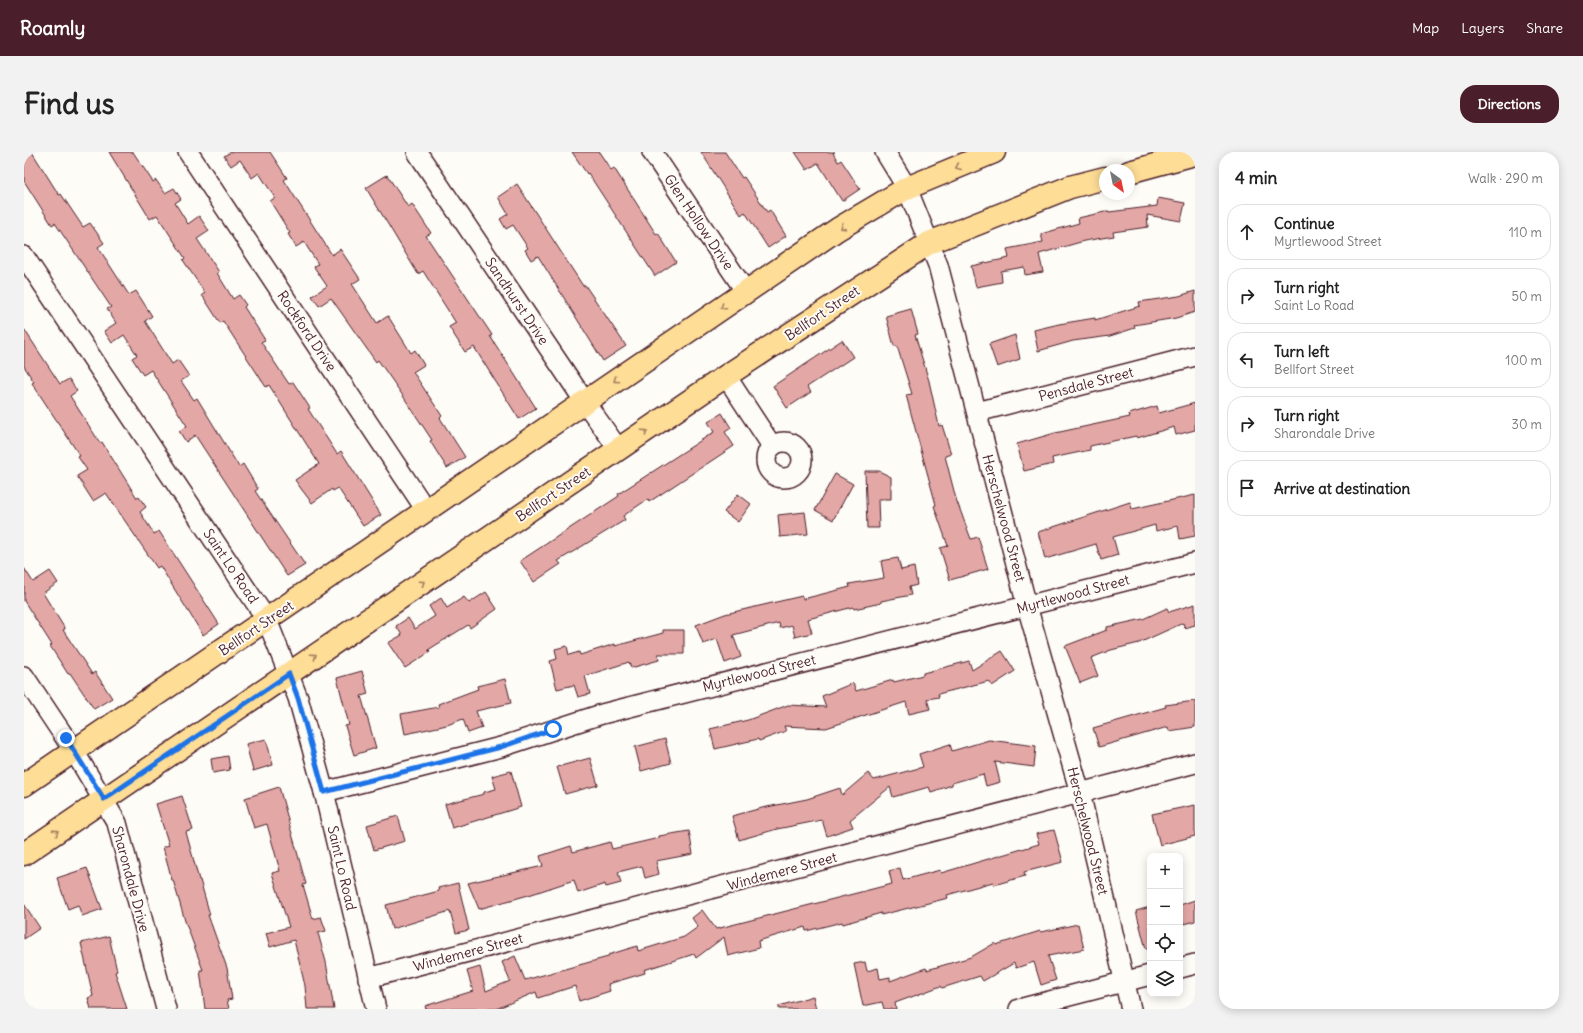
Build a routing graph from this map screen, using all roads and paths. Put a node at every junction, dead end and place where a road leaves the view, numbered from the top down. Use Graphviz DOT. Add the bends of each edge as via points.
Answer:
graph roads {
  1 [pos="188,152"];
  2 [pos="417,152"];
  3 [pos="652,152"];
  4 [pos="885,152"];
  5 [pos="994,152"];
  6 [pos="1195,154"];
  7 [pos="1135,170"];
  8 [pos="1099,180"];
  9 [pos="907,188"];
  10 [pos="929,242"];
  11 [pos="24,256"];
  12 [pos="746,292"];
  13 [pos="1195,356"];
  14 [pos="726,376"];
  15 [pos="585,402"];
  16 [pos="977,412"];
  17 [pos="772,446"];
  18 [pos="619,450"];
  19 [pos="426,510"];
  20 [pos="1195,562"];
  21 [pos="1027,606"];
  22 [pos="267,620"];
  23 [pos="289,674"];
  24 [pos="24,676"];
  25 [pos="74,751"];
  26 [pos="1195,763"];
  27 [pos="24,785"];
  28 [pos="324,792"];
  29 [pos="1080,793"];
  30 [pos="104,799"];
  31 [pos="24,854"];
  32 [pos="1195,964"];
  33 [pos="1183,967"];
  34 [pos="1147,976"];
  35 [pos="368,978"];
  36 [pos="1124,982"];
  37 [pos="166,1009"];
  38 [pos="376,1009"];
  39 [pos="1019,1009"];
  40 [pos="1131,1009"];
  1 -- 19 [label="street, Rockford Drive"];
  2 -- 15 [label="street, Sandhurst Drive"];
  3 -- 12 [label="street, Glen Hollow Drive"];
  4 -- 9 [label="street, Herschelwood Street"];
  5 -- 9 [label="main road, Bellfort Street, one-way"];
  6 -- 7 [label="main road"];
  8 -- 10 [label="main road, Bellfort Street" via="1070,187"];
  9 -- 10 [label="street, Herschelwood Street"];
  9 -- 12 [label="main road, Bellfort Street, one-way" via="838,229"];
  10 -- 14 [label="main road, Bellfort Street"];
  10 -- 16 [label="street, Herschelwood Street" via="938,265"];
  11 -- 22 [label="street, Saint Lo Road"];
  12 -- 15 [label="main road, Bellfort Street, one-way"];
  13 -- 16 [label="street, Pensdale Street"];
  14 -- 17 [label="street"];
  18 -- 14 [label="main road, Bellfort Street, one-way"];
  15 -- 18 [label="street, Sandhurst Drive"];
  15 -- 19 [label="main road, Bellfort Street"];
  16 -- 21 [label="street, Herschelwood Street"];
  23 -- 18 [label="main road, Bellfort Street, one-way"];
  19 -- 22 [label="main road, Bellfort Street"];
  20 -- 21 [label="street, Myrtlewood Street"];
  21 -- 28 [label="street, Myrtlewood Street" via="602,714 501,747"];
  21 -- 29 [label="street, Herschelwood Street"];
  22 -- 23 [label="street, Saint Lo Road"];
  22 -- 25 [label="main road, Bellfort Street"];
  23 -- 28 [label="street, Saint Lo Road"];
  23 -- 30 [label="main road, Bellfort Street"];
  24 -- 25 [label="street, Sharondale Drive"];
  25 -- 27 [label="main road, Bellfort Street"];
  25 -- 30 [label="street, Sharondale Drive"];
  26 -- 29 [label="street, Windemere Street"];
  28 -- 35 [label="street, Saint Lo Road"];
  29 -- 35 [label="street, Windemere Street"];
  29 -- 36 [label="street, Herschelwood Street"];
  31 -- 30 [label="main road, Bellfort Street, one-way"];
  30 -- 37 [label="street, Sharondale Drive" via="117,823"];
  32 -- 33 [label="street"];
  34 -- 36 [label="street"];
  35 -- 38 [label="street, Saint Lo Road"];
  36 -- 39 [label="street"];
  36 -- 40 [label="street, Herschelwood Street"];
}
